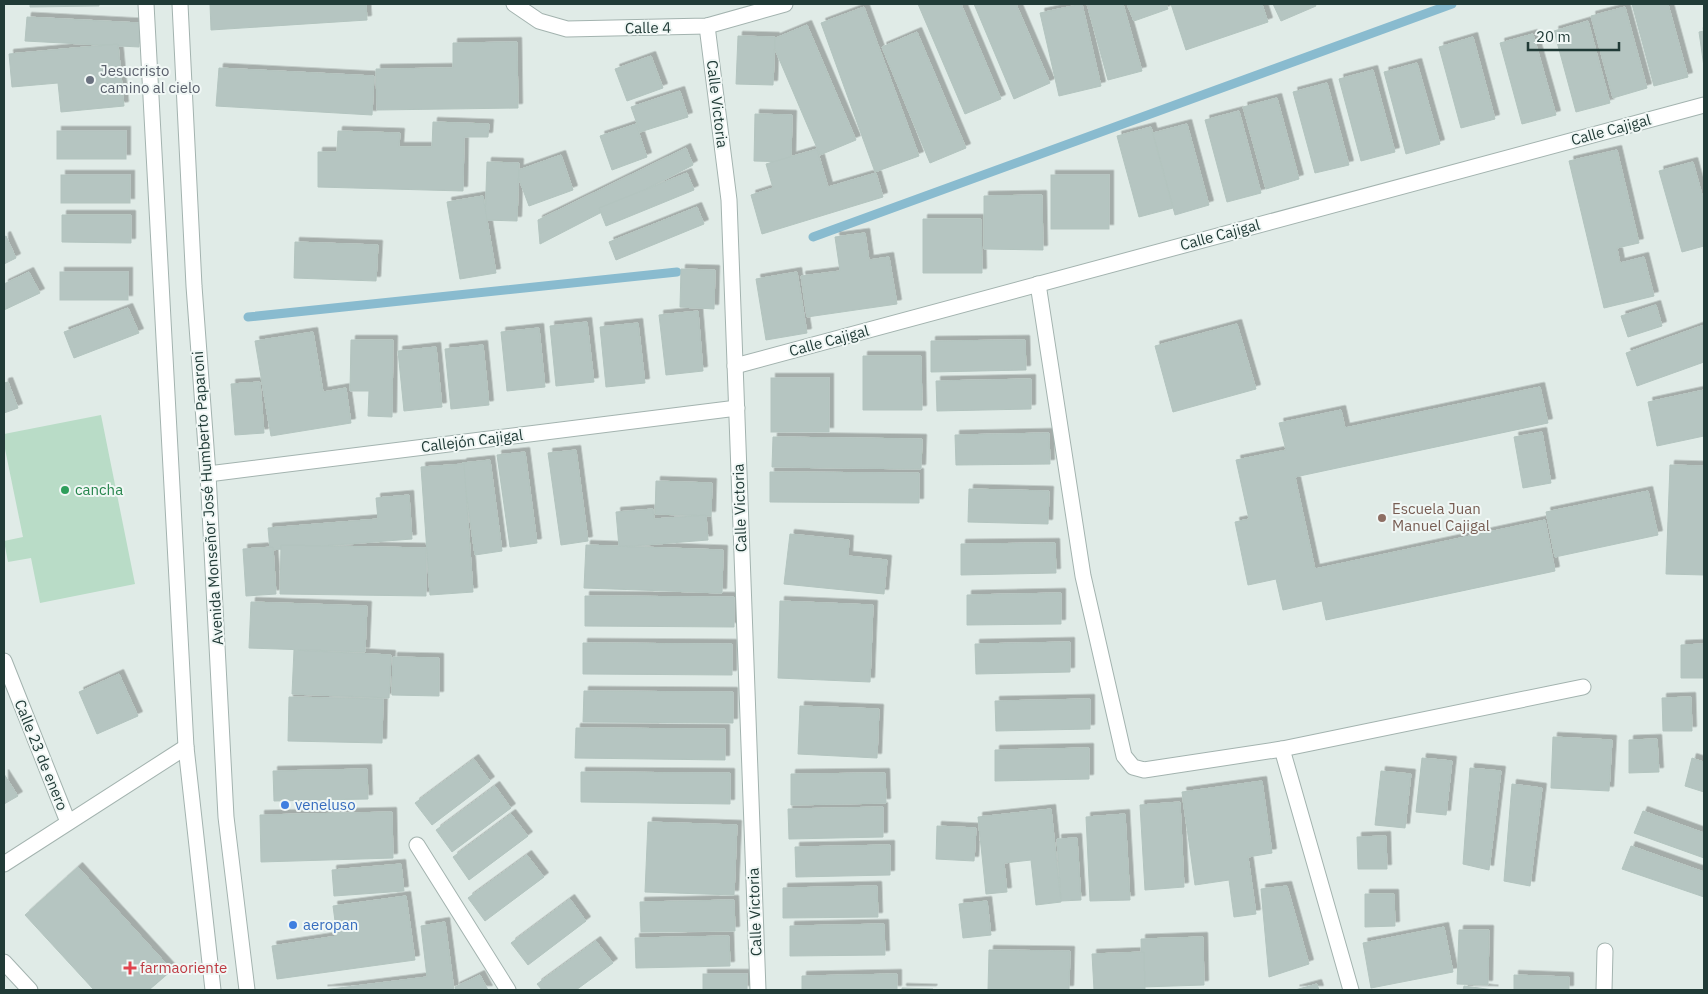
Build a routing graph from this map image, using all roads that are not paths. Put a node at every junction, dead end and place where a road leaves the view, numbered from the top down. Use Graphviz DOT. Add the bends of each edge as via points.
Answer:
graph roads {
  1 [pos="146,4"];
  2 [pos="180,4"];
  3 [pos="514,4"];
  4 [pos="786,4"];
  5 [pos="708,26"];
  6 [pos="1704,105"];
  7 [pos="1038,284"];
  8 [pos="735,366"];
  9 [pos="737,408"];
  10 [pos="208,474"];
  11 [pos="4,661"];
  12 [pos="1583,687"];
  13 [pos="186,747"];
  14 [pos="1282,749"];
  15 [pos="68,822"];
  16 [pos="417,845"];
  17 [pos="4,864"];
  18 [pos="1605,951"];
  19 [pos="4,962"];
  20 [pos="30,990"];
  21 [pos="213,990"];
  22 [pos="247,990"];
  23 [pos="508,990"];
  24 [pos="758,990"];
  25 [pos="1351,990"];
  26 [pos="1604,990"];
  1 -- 13 [label="street"];
  2 -- 10 [label="street, Avenida Monseñor José Humberto Paparoni" via="194,286"];
  3 -- 5 [label="street, Calle 4" via="539,22 567,30"];
  4 -- 5 [label="street, Calle 4"];
  5 -- 8 [label="street, Calle Victoria" via="729,200"];
  6 -- 7 [label="street, Calle Cajigal"];
  7 -- 8 [label="street, Calle Cajigal"];
  7 -- 14 [label="street" via="1083,576 1124,756 1133,767 1144,770"];
  8 -- 9 [label="street, Calle Victoria"];
  9 -- 10 [label="street, Callejón Cajigal"];
  9 -- 24 [label="street, Calle Victoria"];
  10 -- 22 [label="street, Avenida Monseñor José Humberto Paparoni" via="226,817"];
  11 -- 15 [label="street, Calle 23 de enero"];
  12 -- 14 [label="street"];
  13 -- 15 [label="street"];
  13 -- 21 [label="street"];
  14 -- 25 [label="street"];
  15 -- 17 [label="street"];
  16 -- 23 [label="street"];
  18 -- 26 [label="street"];
  19 -- 20 [label="street"];
}
